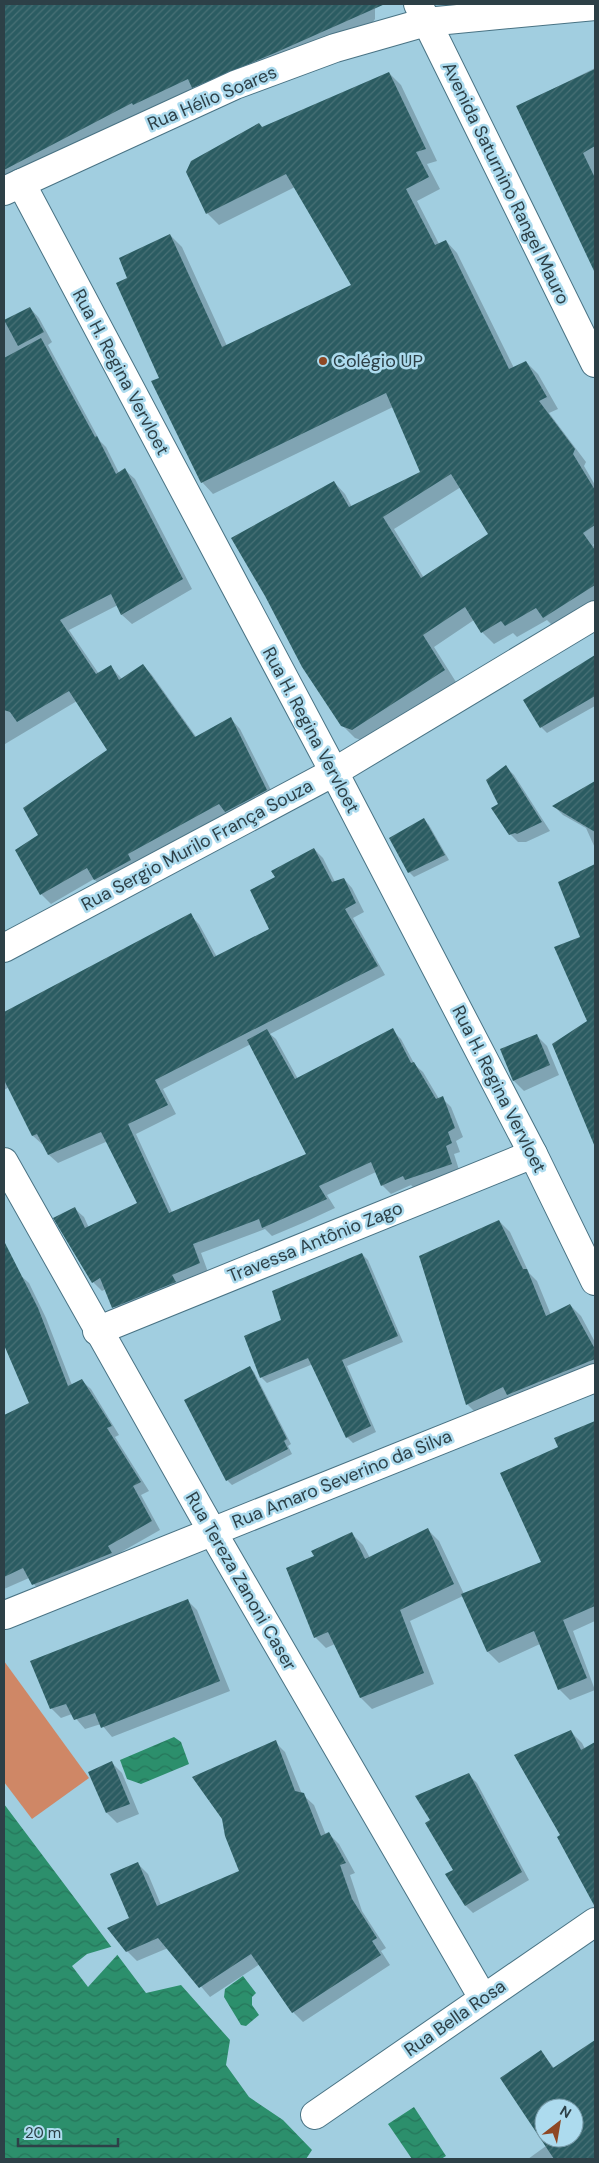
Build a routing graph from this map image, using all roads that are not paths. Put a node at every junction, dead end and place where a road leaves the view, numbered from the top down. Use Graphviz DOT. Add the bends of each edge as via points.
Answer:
graph roads {
  1 [pos="595,6"];
  2 [pos="422,13"];
  3 [pos="12,187"];
  4 [pos="595,362"];
  5 [pos="595,616"];
  6 [pos="334,772"];
  7 [pos="4,948"];
  8 [pos="533,1154"];
  9 [pos="4,1162"];
  10 [pos="595,1281"];
  11 [pos="98,1330"];
  12 [pos="595,1378"];
  13 [pos="212,1531"];
  14 [pos="5,1615"];
  15 [pos="595,1922"];
  16 [pos="483,1998"];
  17 [pos="316,2115"];
  1 -- 2 [label="street, Rua Hélio Soares"];
  2 -- 3 [label="street, Rua Hélio Soares" via="235,85"];
  2 -- 4 [label="street, Avenida Saturnino Rangel Mauro"];
  3 -- 6 [label="street, Rua H. Regina Vervloet"];
  5 -- 6 [label="street, Rua Sergio Murilo França Souza"];
  6 -- 7 [label="street, Rua Sergio Murilo França Souza"];
  6 -- 8 [label="street, Rua H. Regina Vervloet"];
  8 -- 10 [label="street, Rua H. Regina Vervloet"];
  8 -- 11 [label="street, Travessa Antônio Zago"];
  9 -- 11 [label="street, Rua Tereza Zanoni Caser"];
  11 -- 13 [label="street, Rua Tereza Zanoni Caser"];
  12 -- 13 [label="street, Rua Amaro Severino da Silva"];
  13 -- 14 [label="street, Rua Amaro Severino da Silva"];
  13 -- 16 [label="street, Rua Tereza Zanoni Caser"];
  15 -- 16 [label="street, Rua Bella Rosa"];
  16 -- 17 [label="street, Rua Bella Rosa"];
}
